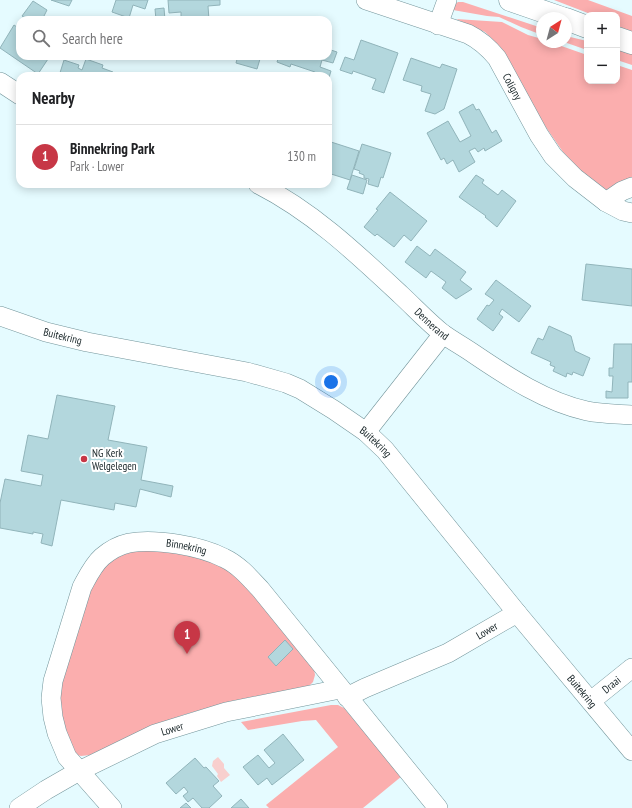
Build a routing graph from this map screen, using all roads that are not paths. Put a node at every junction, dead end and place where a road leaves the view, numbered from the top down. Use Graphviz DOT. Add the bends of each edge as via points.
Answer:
graph roads {
  1 [pos="366,0"];
  2 [pos="446,0"];
  3 [pos="510,0"];
  4 [pos="545,12"];
  5 [pos="572,22"];
  6 [pos="438,25"];
  7 [pos="584,26"];
  8 [pos="620,39"];
  9 [pos="632,43"];
  10 [pos="0,82"];
  11 [pos="16,92"];
  12 [pos="632,187"];
  13 [pos="265,188"];
  14 [pos="606,202"];
  15 [pos="632,213"];
  16 [pos="0,316"];
  17 [pos="443,334"];
  18 [pos="632,415"];
  19 [pos="366,432"];
  20 [pos="517,613"];
  21 [pos="632,668"];
  22 [pos="344,693"];
  23 [pos="591,701"];
  24 [pos="632,751"];
  25 [pos="79,771"];
  26 [pos="19,808"];
  27 [pos="112,808"];
  28 [pos="438,808"];
  1 -- 6 [label="street, Coligny"];
  2 -- 6 [label="street"];
  3 -- 4 [label="street"];
  5 -- 7 [label="street"];
  6 -- 14 [label="street, Coligny" via="468,34 490,49 553,156 575,178"];
  8 -- 9 [label="street"];
  10 -- 11 [label="street"];
  12 -- 14 [label="street"];
  13 -- 17 [label="street, Dennerand" via="300,208 340,238"];
  14 -- 15 [label="street, Coligny"];
  16 -- 19 [label="street, Buitekring" via="46,332 87,342 246,372 286,383 314,397"];
  17 -- 18 [label="street, Dennerand" via="491,366 554,400 587,411"];
  17 -- 19 [label="street"];
  19 -- 20 [label="street, Buitekring" via="385,450"];
  20 -- 22 [label="street, Lower" via="448,653 365,688"];
  20 -- 23 [label="street, Buitekring"];
  21 -- 23 [label="street, Draai"];
  22 -- 25 [label="street, Lower" via="226,712 192,722 155,734"];
  22 -- 25 [label="street, Binnekring" via="261,590 225,558 172,543 127,544 102,557 88,575 53,681 51,698 57,733 67,757"];
  22 -- 28 [label="street, Binnekring"];
  23 -- 24 [label="street, Buitekring"];
  25 -- 26 [label="street, Lower"];
  25 -- 27 [label="street, Binnekring"];
}
